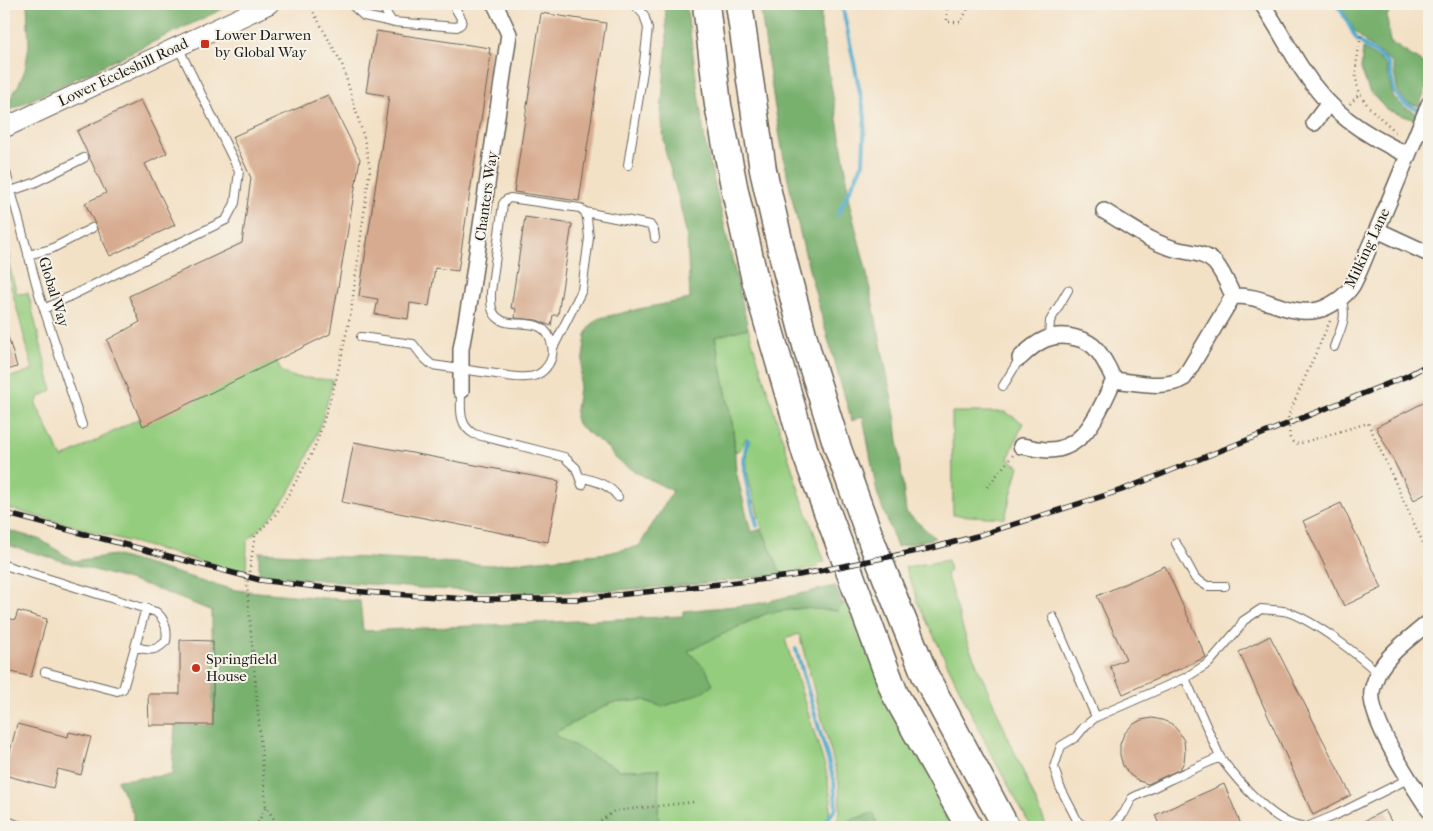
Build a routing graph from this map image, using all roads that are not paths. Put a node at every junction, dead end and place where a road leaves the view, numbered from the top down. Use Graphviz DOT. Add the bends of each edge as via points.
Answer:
graph roads {
  1 [pos="269,4"];
  2 [pos="351,4"];
  3 [pos="381,4"];
  4 [pos="453,4"];
  5 [pos="495,4"];
  6 [pos="634,4"];
  7 [pos="706,4"];
  8 [pos="739,4"];
  9 [pos="1262,4"];
  10 [pos="392,22"];
  11 [pos="178,46"];
  12 [pos="1329,103"];
  13 [pos="1429,104"];
  14 [pos="1314,123"];
  15 [pos="4,128"];
  16 [pos="1408,155"];
  17 [pos="84,158"];
  18 [pos="628,164"];
  19 [pos="4,165"];
  20 [pos="11,191"];
  21 [pos="1104,210"];
  22 [pos="585,212"];
  23 [pos="92,228"];
  24 [pos="1377,230"];
  25 [pos="655,238"];
  26 [pos="1429,254"];
  27 [pos="28,255"];
  28 [pos="1068,290"];
  29 [pos="1233,296"];
  30 [pos="1341,297"];
  31 [pos="44,309"];
  32 [pos="361,337"];
  33 [pos="1049,337"];
  34 [pos="1334,347"];
  35 [pos="553,348"];
  36 [pos="1020,358"];
  37 [pos="461,370"];
  38 [pos="1114,380"];
  39 [pos="1003,386"];
  40 [pos="461,391"];
  41 [pos="82,425"];
  42 [pos="1021,446"];
  43 [pos="580,477"];
  44 [pos="582,485"];
  45 [pos="618,497"];
  46 [pos="1176,543"];
  47 [pos="4,565"];
  48 [pos="1225,586"];
  49 [pos="146,608"];
  50 [pos="1053,617"];
  51 [pos="1429,622"];
  52 [pos="137,647"];
  53 [pos="45,672"];
  54 [pos="1378,673"];
  55 [pos="1185,678"];
  56 [pos="1096,717"];
  57 [pos="1220,757"];
  58 [pos="1408,779"];
  59 [pos="1429,810"];
  60 [pos="4,820"];
  61 [pos="23,827"];
  62 [pos="969,827"];
  63 [pos="1006,827"];
  64 [pos="1086,827"];
  65 [pos="1111,827"];
  66 [pos="1302,827"];
  67 [pos="1307,827"];
  1 -- 11 [label="street, Lower Eccleshill Road"];
  2 -- 10 [label="lane" via="364,16"];
  3 -- 10 [label="lane"];
  4 -- 10 [label="lane" via="462,20 456,27"];
  5 -- 37 [label="street, Chanters Way" via="509,34 461,349"];
  6 -- 18 [label="lane" via="644,15 648,28"];
  7 -- 62 [label="highway" via="718,105 734,191 754,276 806,455 895,694"];
  8 -- 63 [label="highway" via="766,180 784,262 837,446 926,675"];
  9 -- 12 [label="street" via="1302,70"];
  11 -- 15 [label="street, Lower Eccleshill Road"];
  11 -- 31 [label="lane" via="239,171 235,204 226,220"];
  12 -- 14 [label="street"];
  12 -- 16 [label="street" via="1357,128"];
  13 -- 16 [label="street, Milking Lane"];
  16 -- 24 [label="street, Milking Lane"];
  17 -- 20 [label="lane"];
  19 -- 20 [label="lane, Global Way"];
  20 -- 27 [label="lane, Global Way"];
  21 -- 29 [label="street" via="1157,242 1207,257 1219,269"];
  22 -- 25 [label="lane" via="650,225"];
  22 -- 35 [label="lane" via="589,238 582,290"];
  22 -- 35 [label="lane" via="571,206 516,199 506,200 503,204 490,292 493,312 504,321 537,326 545,331"];
  23 -- 27 [label="lane" via="51,249"];
  24 -- 26 [label="street"];
  24 -- 30 [label="street, Milking Lane" via="1352,286"];
  27 -- 31 [label="lane, Global Way"];
  28 -- 33 [label="lane" via="1050,321"];
  29 -- 30 [label="street, Milking Lane" via="1254,297 1297,311 1318,310"];
  29 -- 38 [label="street" via="1184,378 1168,384"];
  30 -- 34 [label="lane" via="1344,320"];
  31 -- 41 [label="lane, Global Way"];
  32 -- 37 [label="lane" via="414,344 432,365"];
  33 -- 36 [label="street" via="1032,346"];
  33 -- 38 [label="street" via="1084,340 1095,347"];
  35 -- 37 [label="lane" via="548,366 533,376"];
  36 -- 39 [label="lane"];
  37 -- 40 [label="street, Chanters Way"];
  38 -- 42 [label="street" via="1094,422 1072,443 1048,450"];
  40 -- 43 [label="lane" via="462,424 467,431 564,457"];
  43 -- 44 [label="lane"];
  43 -- 45 [label="lane" via="613,489"];
  46 -- 48 [label="lane" via="1195,578 1207,586"];
  47 -- 49 [label="lane"];
  49 -- 52 [label="lane"];
  49 -- 52 [label="lane" via="160,616 167,637 153,650"];
  50 -- 56 [label="lane"];
  51 -- 54 [label="street" via="1389,658"];
  52 -- 53 [label="lane" via="123,689"];
  54 -- 55 [label="lane" via="1315,626 1288,612 1261,609 1243,621 1209,663"];
  54 -- 58 [label="street" via="1372,691 1377,719"];
  55 -- 56 [label="lane"];
  55 -- 57 [label="lane"];
  56 -- 64 [label="lane" via="1076,737 1061,746 1054,767 1060,788 1078,822"];
  57 -- 65 [label="lane" via="1132,798"];
  57 -- 66 [label="lane" via="1237,781 1279,818"];
  58 -- 59 [label="street"];
  58 -- 67 [label="lane"];
  60 -- 61 [label="lane"];
}
